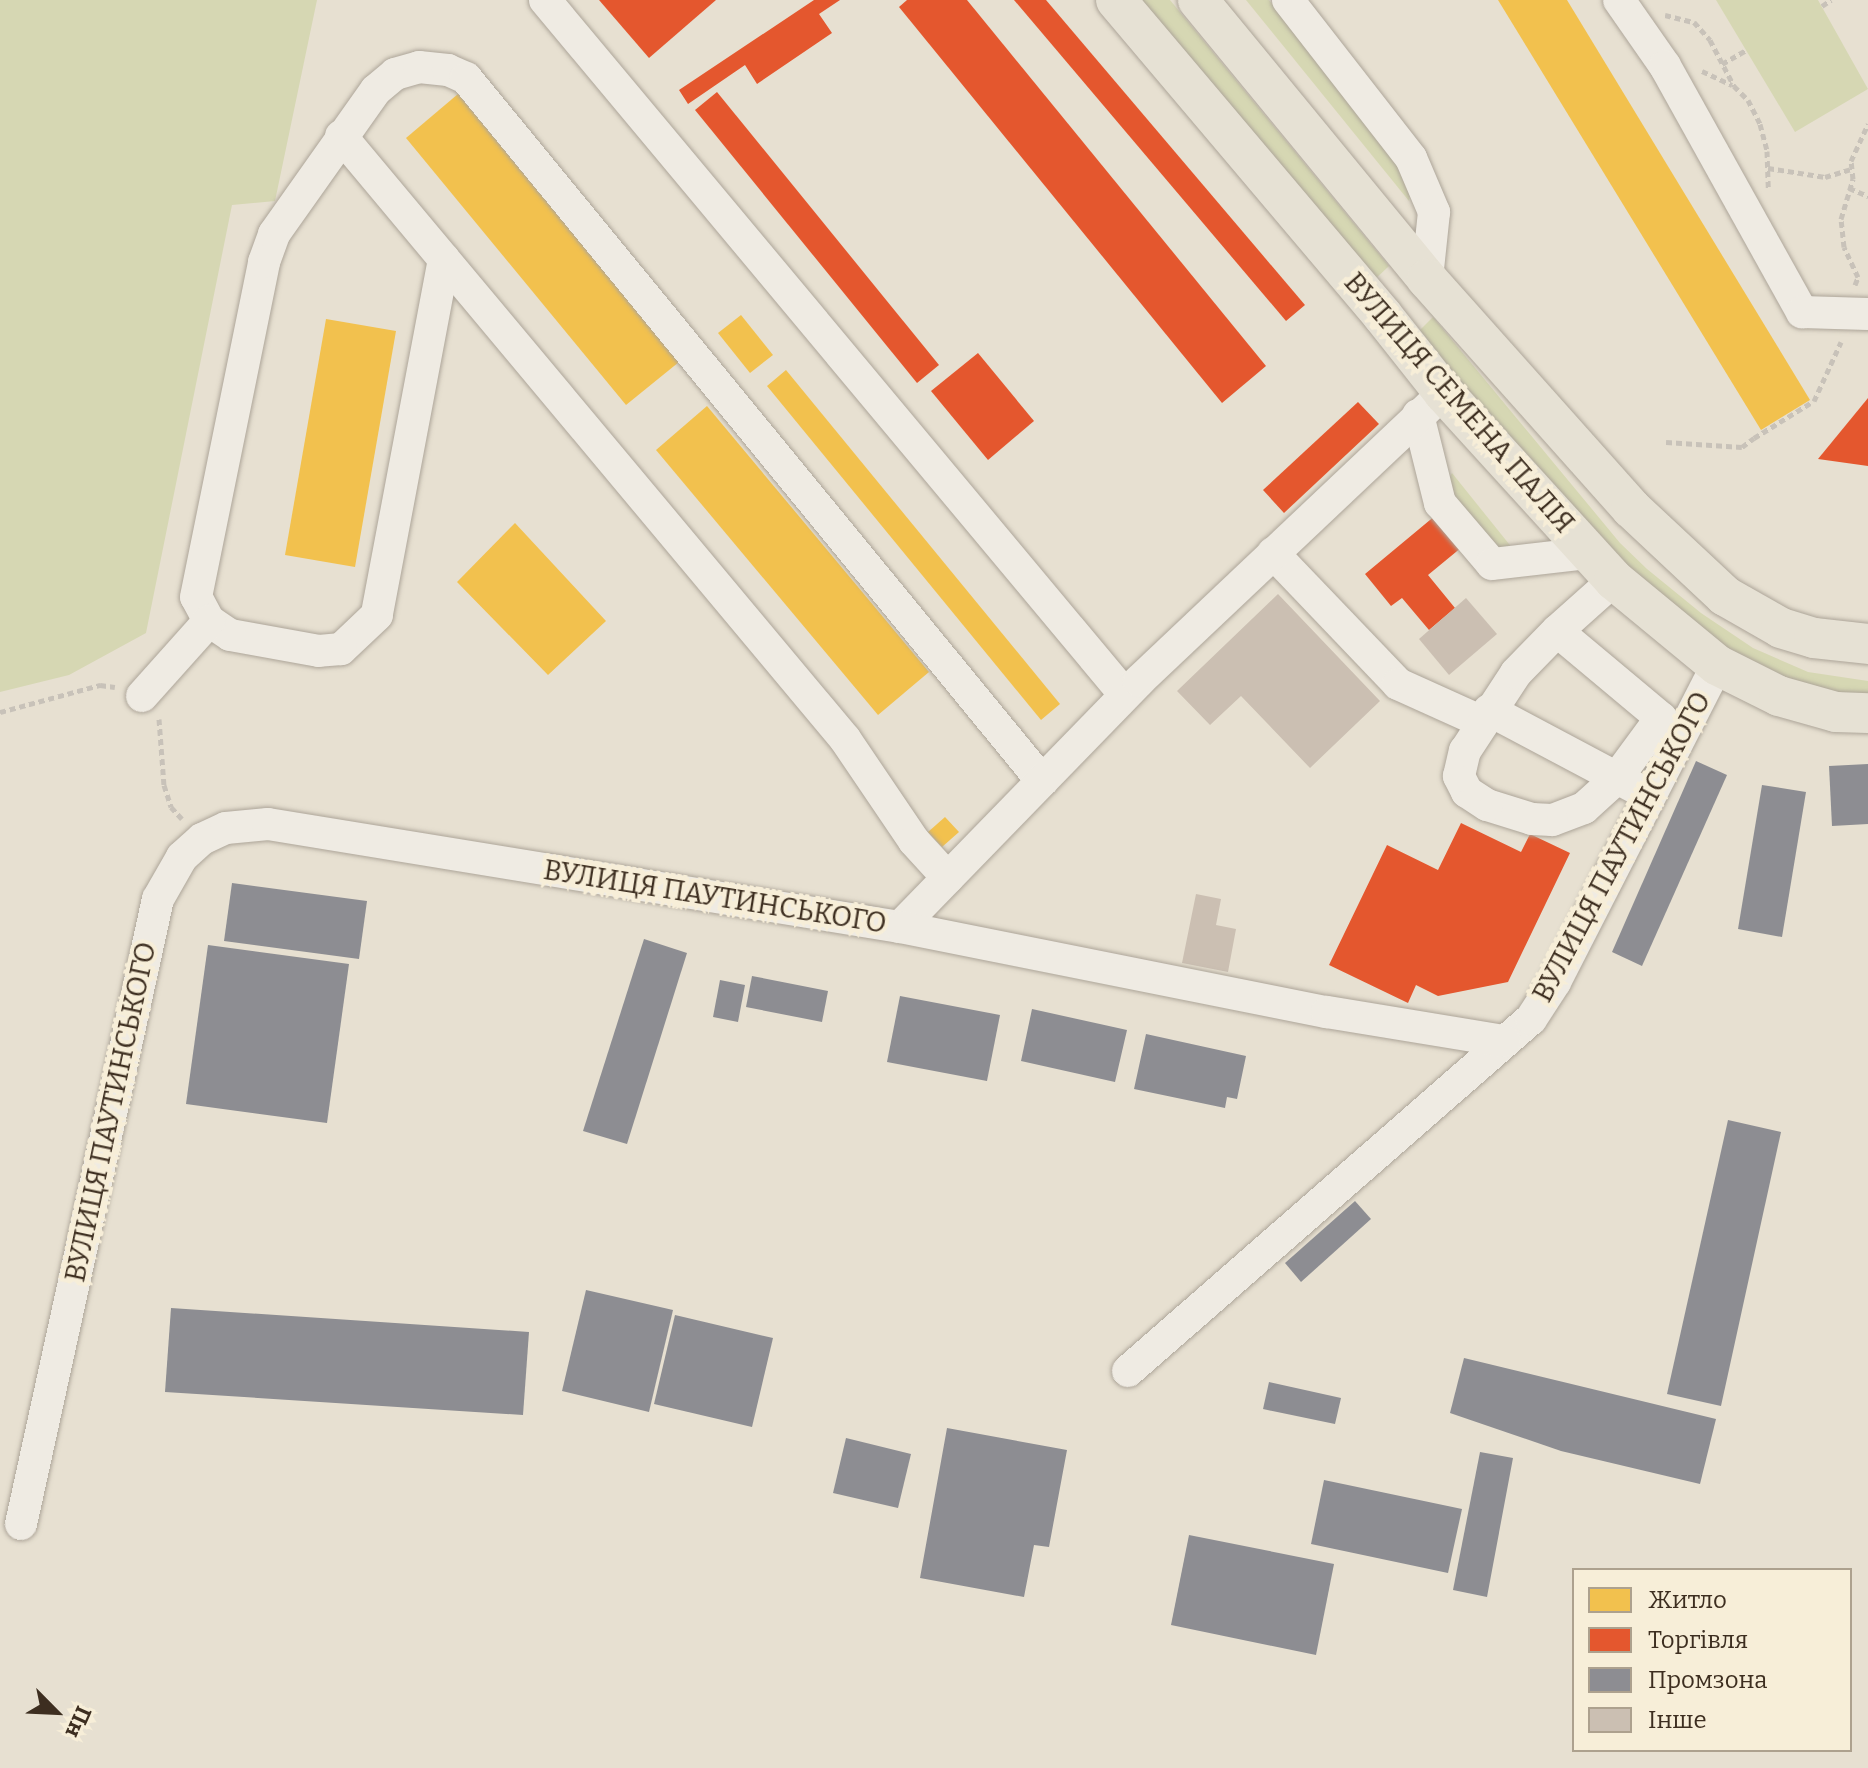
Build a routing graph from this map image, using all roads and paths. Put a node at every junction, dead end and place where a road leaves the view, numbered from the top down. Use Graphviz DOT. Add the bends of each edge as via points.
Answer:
graph roads {
  1 [pos="545,0"];
  2 [pos="1116,0"];
  3 [pos="1198,0"];
  4 [pos="1288,0"];
  5 [pos="1831,0"];
  6 [pos="1822,6"];
  7 [pos="1626,10"];
  8 [pos="1746,50"];
  9 [pos="1722,64"];
  10 [pos="1868,124"];
  11 [pos="341,136"];
  12 [pos="1768,168"];
  13 [pos="1851,169"];
  14 [pos="1849,188"];
  15 [pos="1766,194"];
  16 [pos="1868,196"];
  17 [pos="444,259"];
  18 [pos="1427,279"];
  19 [pos="1850,313"];
  20 [pos="1383,316"];
  21 [pos="1431,404"];
  22 [pos="1666,442"];
  23 [pos="1273,553"];
  24 [pos="1601,567"];
  25 [pos="209,621"];
  26 [pos="1557,631"];
  27 [pos="1868,644"];
  28 [pos="1717,665"];
  29 [pos="1125,695"];
  30 [pos="142,696"];
  31 [pos="0,712"];
  32 [pos="1868,713"];
  33 [pos="1485,716"];
  34 [pos="1616,779"];
  35 [pos="1042,781"];
  36 [pos="1650,795"];
  37 [pos="202,839"];
  38 [pos="948,878"];
  39 [pos="900,927"];
  40 [pos="1505,1041"];
  41 [pos="1128,1371"];
  42 [pos="21,1524"];
  1 -- 29 [label="street"];
  2 -- 20 [label="main road, ВУЛИЦЯ СЕМЕНА ПАЛІЯ"];
  3 -- 18 [label="main road, ВУЛИЦЯ СЕМЕНА ПАЛІЯ"];
  4 -- 18 [label="street" via="1411,158 1434,212"];
  5 -- 6 [label="path"];
  7 -- 9 [label="path" via="1694,22"];
  7 -- 19 [label="street" via="1665,66 1802,312"];
  8 -- 9 [label="path"];
  9 -- 12 [label="path" via="1760,124"];
  10 -- 13 [label="path"];
  11 -- 17 [label="street"];
  11 -- 25 [label="street" via="274,234 264,262 196,597"];
  11 -- 35 [label="street" via="395,74 419,67 466,78"];
  12 -- 13 [label="path" via="1825,177"];
  12 -- 15 [label="path"];
  13 -- 14 [label="path"];
  14 -- 16 [label="path"];
  14 -- 19 [label="path" via="1842,235 1858,277 1844,300"];
  17 -- 25 [label="street" via="377,615 341,649 319,651 230,635"];
  17 -- 38 [label="street" via="845,739 914,841"];
  18 -- 20 [label="main road"];
  18 -- 27 [label="main road, ВУЛИЦЯ СЕМЕНА ПАЛІЯ" via="1631,508 1725,596 1781,628"];
  19 -- 22 [label="path" via="1814,401 1742,447"];
  20 -- 21 [label="main road, ВУЛИЦЯ СЕМЕНА ПАЛІЯ"];
  21 -- 23 [label="street"];
  21 -- 24 [label="main road, ВУЛИЦЯ СЕМЕНА ПАЛІЯ"];
  21 -- 24 [label="street" via="1440,503 1492,564"];
  23 -- 29 [label="street"];
  23 -- 33 [label="street" via="1398,684"];
  24 -- 26 [label="street"];
  24 -- 28 [label="main road, ВУЛИЦЯ СЕМЕНА ПАЛІЯ"];
  25 -- 30 [label="street"];
  26 -- 33 [label="street" via="1516,673"];
  26 -- 34 [label="street" via="1661,718"];
  28 -- 32 [label="main road, ВУЛИЦЯ СЕМЕНА ПАЛІЯ" via="1779,696 1836,712"];
  28 -- 36 [label="street, ВУЛИЦЯ ПАУТИНСЬКОГО"];
  29 -- 35 [label="street"];
  30 -- 31 [label="path" via="100,685"];
  30 -- 37 [label="path" via="158,714 171,807"];
  33 -- 34 [label="street"];
  33 -- 34 [label="street" via="1465,751 1459,776 1467,792 1487,805 1552,820 1584,808"];
  34 -- 36 [label="street"];
  35 -- 38 [label="street"];
  36 -- 40 [label="street, ВУЛИЦЯ ПАУТИНСЬКОГО" via="1555,982 1531,1019"];
  37 -- 39 [label="street, ВУЛИЦЯ ПАУТИНСЬКОГО" via="226,828 268,824"];
  37 -- 42 [label="street, ВУЛИЦЯ ПАУТИНСЬКОГО" via="182,857 158,899"];
  38 -- 39 [label="street"];
  39 -- 40 [label="street, ВУЛИЦЯ ПАУТИНСЬКОГО" via="1327,1012"];
  40 -- 41 [label="street"];
}
